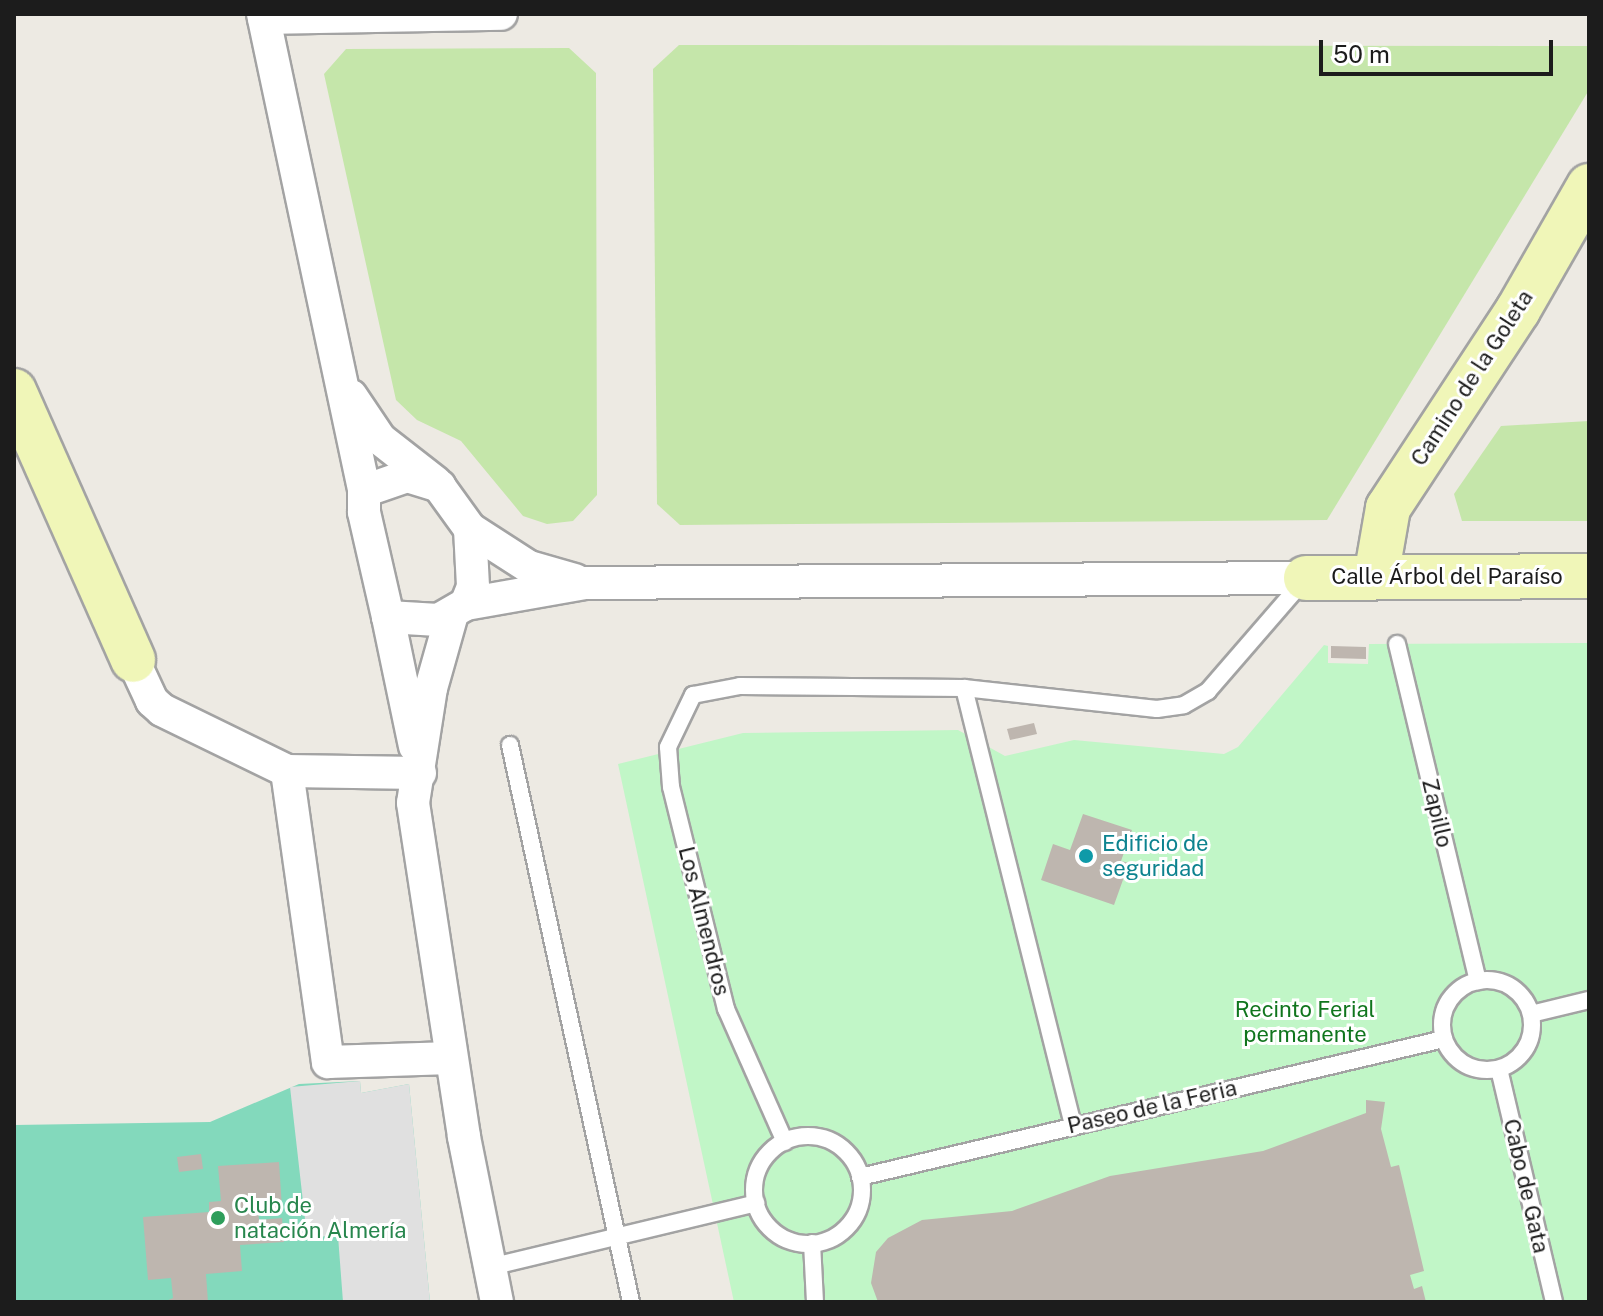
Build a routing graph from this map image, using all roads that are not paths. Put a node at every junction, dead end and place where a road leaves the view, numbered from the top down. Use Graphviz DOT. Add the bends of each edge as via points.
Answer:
graph roads {
  1 [pos="501,14"];
  2 [pos="264,16"];
  3 [pos="1589,186"];
  4 [pos="340,376"];
  5 [pos="14,391"];
  6 [pos="439,486"];
  7 [pos="364,491"];
  8 [pos="470,529"];
  9 [pos="1589,576"];
  10 [pos="1376,577"];
  11 [pos="1306,578"];
  12 [pos="585,583"];
  13 [pos="459,609"];
  14 [pos="388,617"];
  15 [pos="1397,644"];
  16 [pos="133,660"];
  17 [pos="964,688"];
  18 [pos="510,745"];
  19 [pos="287,771"];
  20 [pos="420,773"];
  21 [pos="1478,981"];
  22 [pos="1589,1000"];
  23 [pos="1531,1014"];
  24 [pos="1444,1039"];
  25 [pos="451,1058"];
  26 [pos="1499,1069"];
  27 [pos="1073,1125"];
  28 [pos="785,1142"];
  29 [pos="860,1177"];
  30 [pos="756,1203"];
  31 [pos="616,1237"];
  32 [pos="812,1243"];
  33 [pos="490,1267"];
  34 [pos="497,1302"];
  35 [pos="631,1302"];
  36 [pos="815,1302"];
  37 [pos="1554,1302"];
  1 -- 2 [label="street"];
  2 -- 4 [label="street"];
  3 -- 10 [label="street, Camino de la Goleta" via="1518,310 1388,508"];
  4 -- 6 [label="street" via="380,439"];
  4 -- 7 [label="street"];
  5 -- 16 [label="street"];
  6 -- 7 [label="street" via="407,476"];
  6 -- 8 [label="street"];
  7 -- 14 [label="street"];
  8 -- 12 [label="street" via="529,567"];
  8 -- 13 [label="street" via="475,570"];
  9 -- 10 [label="street, Calle Árbol del Paraíso"];
  10 -- 11 [label="street, Calle Árbol del Paraíso"];
  11 -- 12 [label="street"];
  11 -- 17 [label="lane" via="1208,691 1184,705 1157,709"];
  12 -- 13 [label="street"];
  13 -- 14 [label="street" via="422,622"];
  13 -- 20 [label="street" via="431,688"];
  14 -- 20 [label="street"];
  15 -- 21 [label="lane, Zapillo"];
  16 -- 19 [label="street" via="152,701 162,710"];
  17 -- 27 [label="lane"];
  17 -- 28 [label="lane, Los Almendros" via="740,686 693,695 668,747 671,787 726,1009"];
  18 -- 31 [label="lane"];
  19 -- 20 [label="street"];
  19 -- 25 [label="street" via="328,1062"];
  20 -- 25 [label="street" via="413,803"];
  21 -- 23 [label="lane" via="1512,988"];
  21 -- 24 [label="lane" via="1449,1002 1442,1022"];
  22 -- 23 [label="lane"];
  23 -- 26 [label="lane" via="1527,1046"];
  24 -- 26 [label="lane" via="1467,1066"];
  24 -- 27 [label="lane, Paseo de la Feria"];
  25 -- 33 [label="street"];
  26 -- 37 [label="lane, Cabo de Gata"];
  27 -- 29 [label="lane, Paseo de la Feria"];
  28 -- 29 [label="lane" via="812,1136 834,1142 849,1155"];
  28 -- 30 [label="lane" via="758,1170"];
  29 -- 32 [label="lane" via="861,1201 854,1219 832,1238"];
  30 -- 31 [label="lane"];
  30 -- 32 [label="lane" via="774,1232 794,1242"];
  31 -- 33 [label="lane"];
  31 -- 35 [label="lane"];
  32 -- 36 [label="lane"];
  33 -- 34 [label="street"];
}
